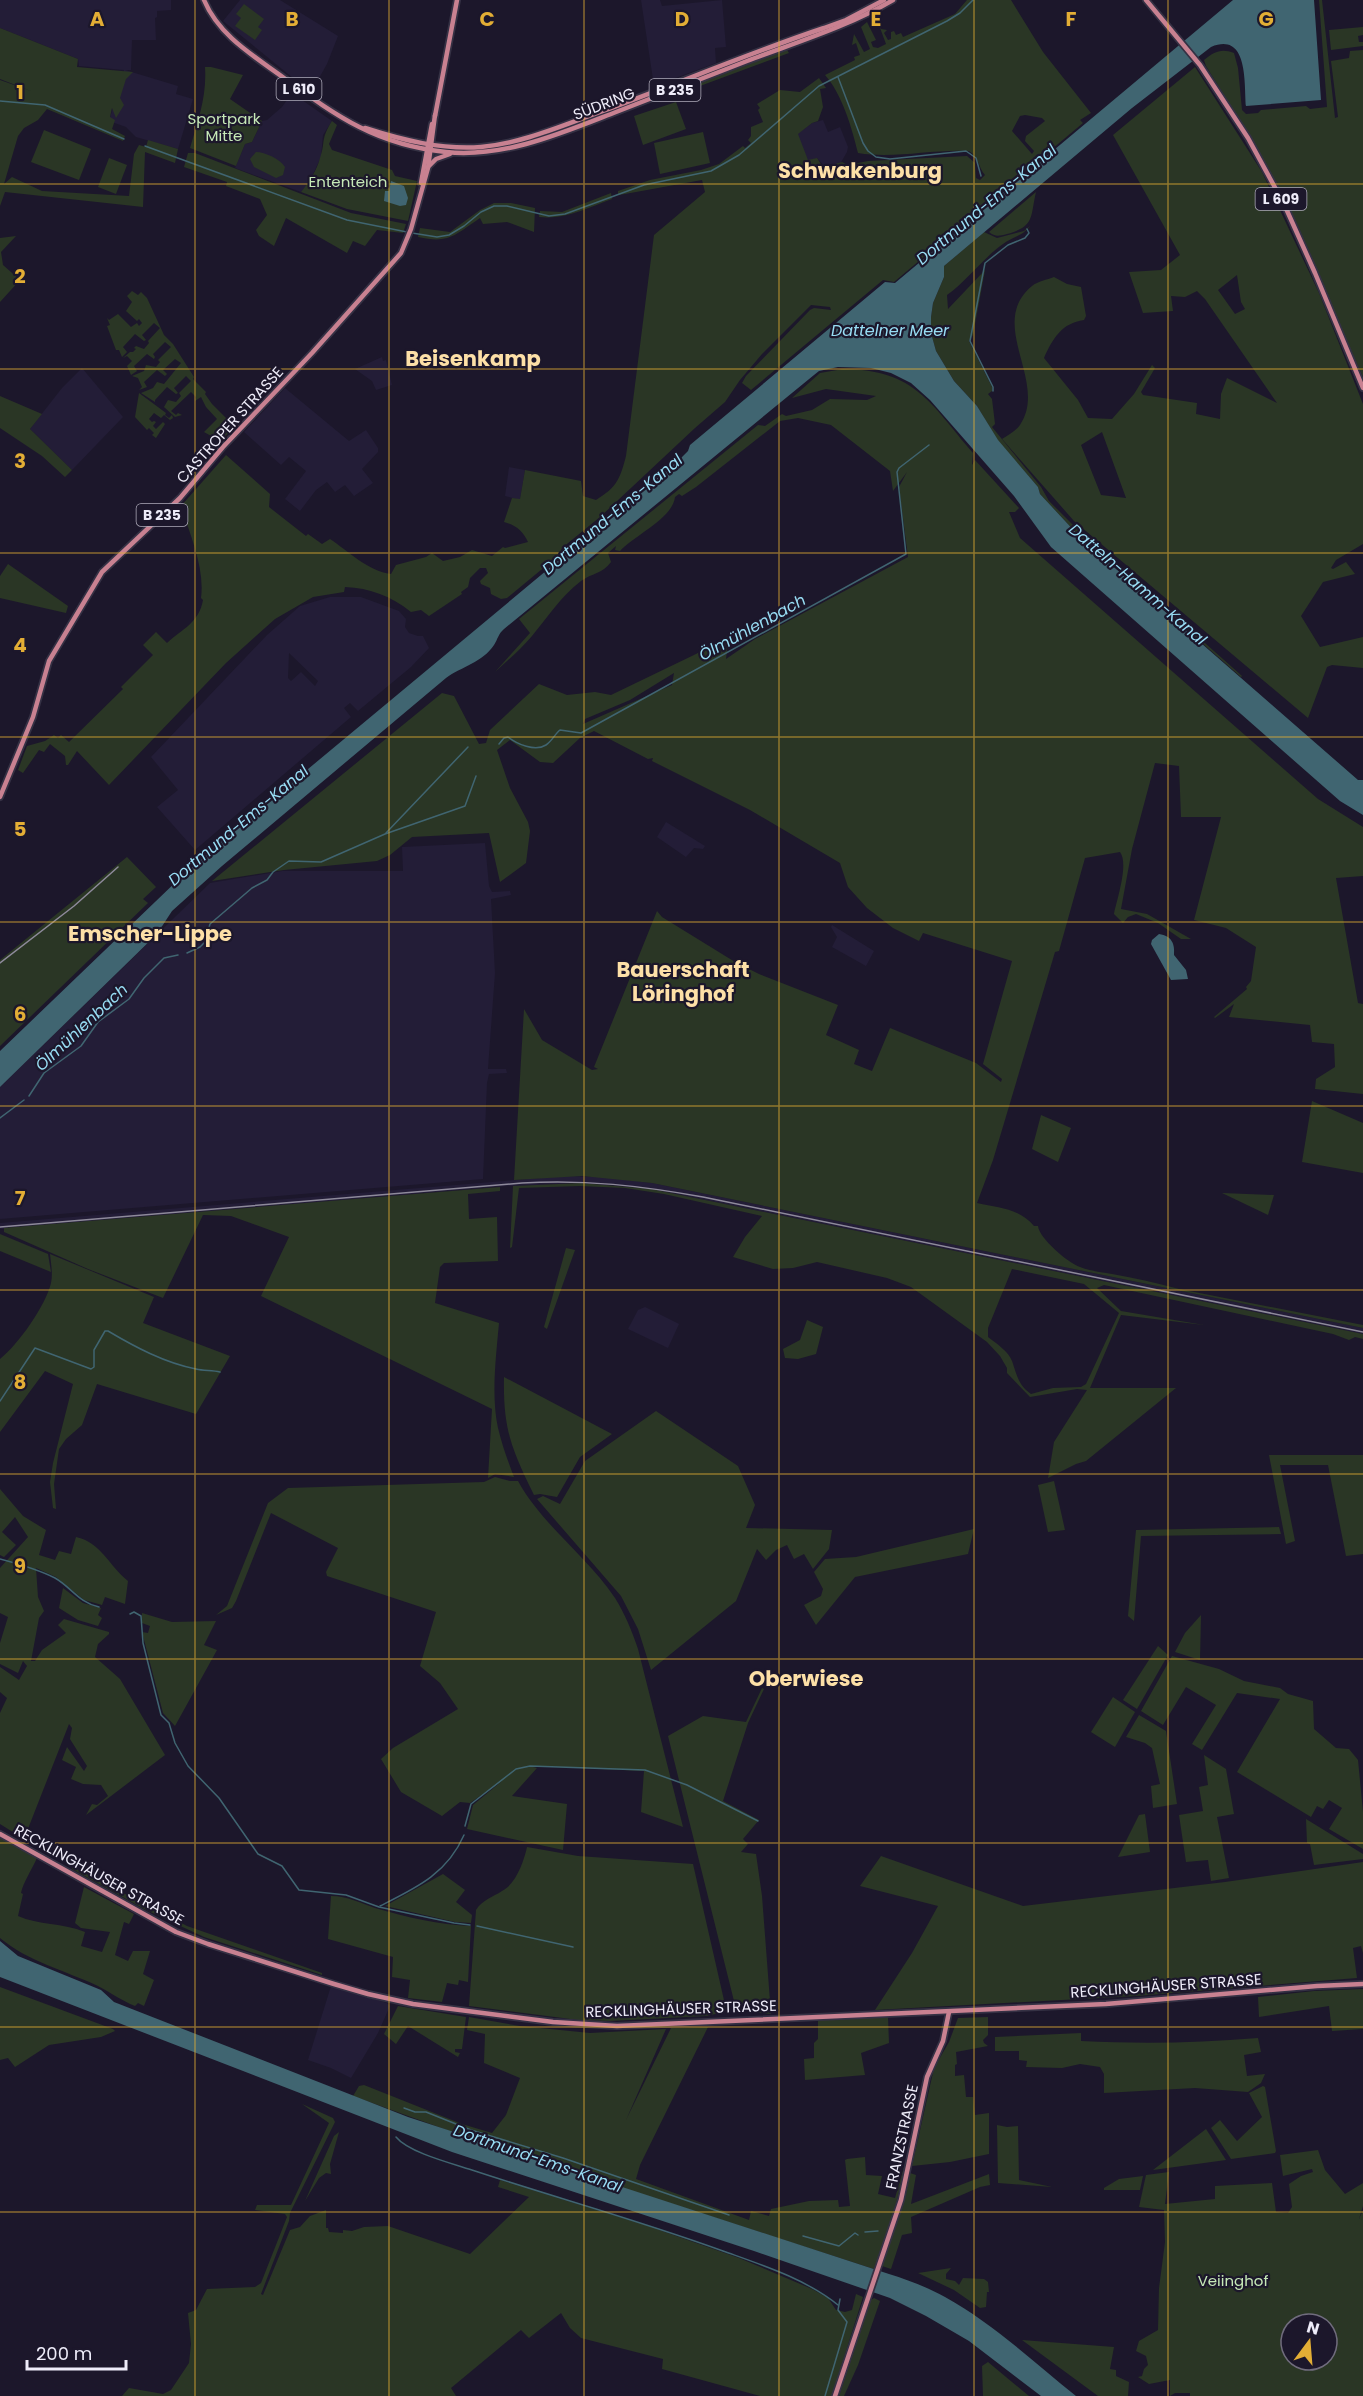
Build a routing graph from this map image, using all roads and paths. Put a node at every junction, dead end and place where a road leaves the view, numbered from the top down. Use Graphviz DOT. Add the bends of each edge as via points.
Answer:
graph roads {
  1 [pos="204,0"];
  2 [pos="457,0"];
  3 [pos="884,0"];
  4 [pos="893,0"];
  5 [pos="1146,0"];
  6 [pos="429,147"];
  7 [pos="460,153"];
  8 [pos="428,168"];
  9 [pos="419,198"];
  10 [pos="1363,388"];
  11 [pos="0,797"];
  12 [pos="0,1834"];
  13 [pos="1363,1984"];
  14 [pos="949,2012"];
  15 [pos="835,2396"];
  1 -- 6 [label="main road, SÜDRING / L 610" via="216,23 234,40 310,97 385,140"];
  2 -- 6 [label="main road, CASTROPER STRASSE"];
  3 -- 6 [label="main road, SÜDRING / B 235" via="846,20 529,137 480,147"];
  4 -- 7 [label="main road, SÜDRING / B 235" via="836,29 552,136 495,151"];
  5 -- 10 [label="main road, L 609" via="1200,65 1248,138 1284,204"];
  6 -- 7 [label="main road, SÜDRING / B 235"];
  6 -- 8 [label="main road, CASTROPER STRASSE / B 235"];
  6 -- 9 [label="main road, CASTROPER STRASSE / B 235"];
  7 -- 8 [label="main road, B 235" via="439,157"];
  8 -- 9 [label="main road, CASTROPER STRASSE / B 235"];
  9 -- 11 [label="main road, CASTROPER STRASSE / B 235" via="401,253 180,498 102,572 49,661 33,717"];
  12 -- 14 [label="main road, RECKLINGHÄUSER STRASSE" via="191,1938 395,2001 553,2022 617,2026"];
  13 -- 14 [label="main road, RECKLINGHÄUSER STRASSE"];
  14 -- 15 [label="main road, FRANZSTRASSE" via="943,2041 926,2083 901,2200"];
}
